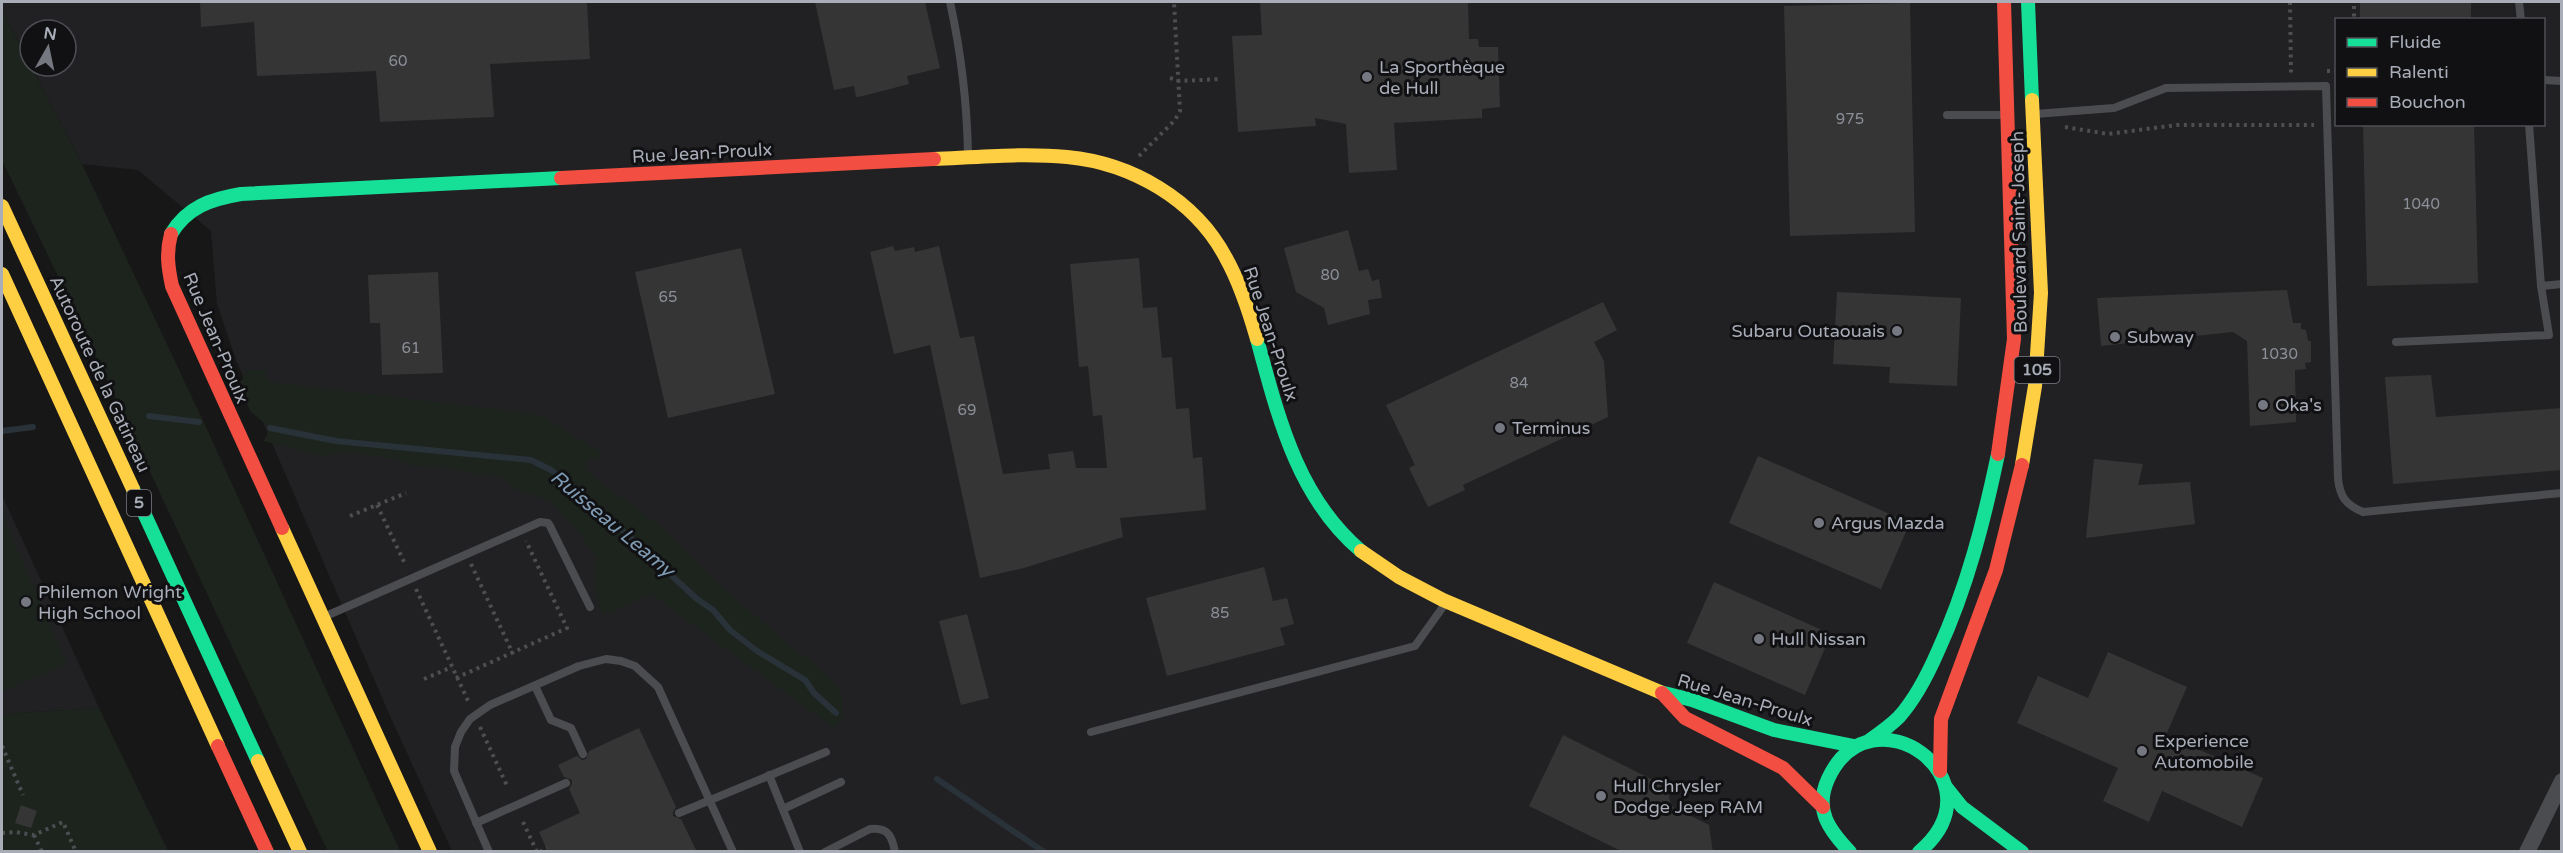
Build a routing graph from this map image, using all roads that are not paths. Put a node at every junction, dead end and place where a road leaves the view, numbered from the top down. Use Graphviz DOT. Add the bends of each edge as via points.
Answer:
graph roads {
  1 [pos="950,2"];
  2 [pos="2004,2"];
  3 [pos="2028,2"];
  4 [pos="2519,2"];
  5 [pos="2521,18"];
  6 [pos="2545,80"];
  7 [pos="2562,81"];
  8 [pos="1947,115"];
  9 [pos="2022,115"];
  10 [pos="2529,126"];
  11 [pos="968,157"];
  12 [pos="2,206"];
  13 [pos="2,274"];
  14 [pos="2562,285"];
  15 [pos="2541,286"];
  16 [pos="2396,342"];
  17 [pos="2562,493"];
  18 [pos="1447,601"];
  19 [pos="590,607"];
  20 [pos="322,617"];
  21 [pos="535,686"];
  22 [pos="1662,693"];
  23 [pos="1091,732"];
  24 [pos="1870,740"];
  25 [pos="1854,746"];
  26 [pos="826,752"];
  27 [pos="583,754"];
  28 [pos="1940,771"];
  29 [pos="769,775"];
  30 [pos="2562,781"];
  31 [pos="841,782"];
  32 [pos="566,783"];
  33 [pos="1946,787"];
  34 [pos="709,799"];
  35 [pos="783,808"];
  36 [pos="679,813"];
  37 [pos="1824,814"];
  38 [pos="476,823"];
  39 [pos="1823,841"];
  40 [pos="267,852"];
  41 [pos="300,852"];
  42 [pos="430,852"];
  43 [pos="489,852"];
  44 [pos="734,852"];
  45 [pos="800,852"];
  46 [pos="825,852"];
  47 [pos="895,852"];
  48 [pos="1850,852"];
  49 [pos="1919,852"];
  50 [pos="2022,852"];
  51 [pos="2527,852"];
  1 -- 11 [label="lane" via="964,86"];
  2 -- 9 [label="main road, Boulevard Saint-Joseph / 105"];
  3 -- 9 [label="main road, Boulevard Saint-Joseph / 105"];
  4 -- 5 [label="lane"];
  6 -- 7 [label="lane"];
  8 -- 9 [label="lane"];
  9 -- 17 [label="lane" via="2114,108 2166,88 2326,86 2339,492 2345,502 2363,512"];
  9 -- 24 [label="main road, Boulevard Saint-Joseph / 105" via="2014,339 1995,467 1965,585 1938,653 1900,716"];
  9 -- 28 [label="main road, Boulevard Saint-Joseph / 105" via="2041,304 2030,428 1996,570 1941,719"];
  10 -- 15 [label="lane"];
  11 -- 18 [label="main road, Rue Jean-Proulx" via="1045,156 1101,163 1149,180 1193,213 1227,258 1239,283 1288,445 1316,500 1342,534 1383,568"];
  11 -- 20 [label="main road, Rue Jean-Proulx" via="242,194 208,200 190,210 177,223 168,242 172,286"];
  12 -- 41 [label="main road, Autoroute de la Gatineau / 5"];
  13 -- 40 [label="main road, 5"];
  14 -- 15 [label="lane"];
  15 -- 16 [label="lane" via="2549,335"];
  18 -- 22 [label="main road, Rue Jean-Proulx"];
  18 -- 23 [label="lane" via="1415,646"];
  19 -- 20 [label="lane" via="550,526 540,522"];
  20 -- 42 [label="main road, Rue Jean-Proulx"];
  21 -- 27 [label="lane" via="551,720 571,728"];
  21 -- 34 [label="lane" via="598,660 621,661 642,670 662,694"];
  21 -- 38 [label="lane" via="476,713 458,739 454,771"];
  22 -- 25 [label="main road, Rue Jean-Proulx" via="1774,730"];
  22 -- 37 [label="main road, Rue Jean-Proulx" via="1685,718 1784,768"];
  24 -- 25 [label="main road, 105"];
  24 -- 28 [label="main road, 105" via="1891,738 1910,743 1927,754"];
  25 -- 37 [label="main road, 105" via="1842,754 1830,772 1823,792"];
  26 -- 29 [label="lane"];
  28 -- 33 [label="main road, 105"];
  29 -- 34 [label="lane"];
  29 -- 35 [label="lane"];
  30 -- 51 [label="street"];
  31 -- 35 [label="lane"];
  32 -- 38 [label="lane"];
  33 -- 49 [label="main road, 105" via="1945,819 1938,833"];
  33 -- 50 [label="main road" via="1962,807"];
  34 -- 36 [label="lane"];
  34 -- 44 [label="lane"];
  35 -- 45 [label="lane"];
  37 -- 39 [label="main road, 105"];
  37 -- 48 [label="main road, Rue Jean-Proulx" via="1834,837"];
  38 -- 43 [label="lane"];
  46 -- 47 [label="lane" via="878,828 890,835"];
}
